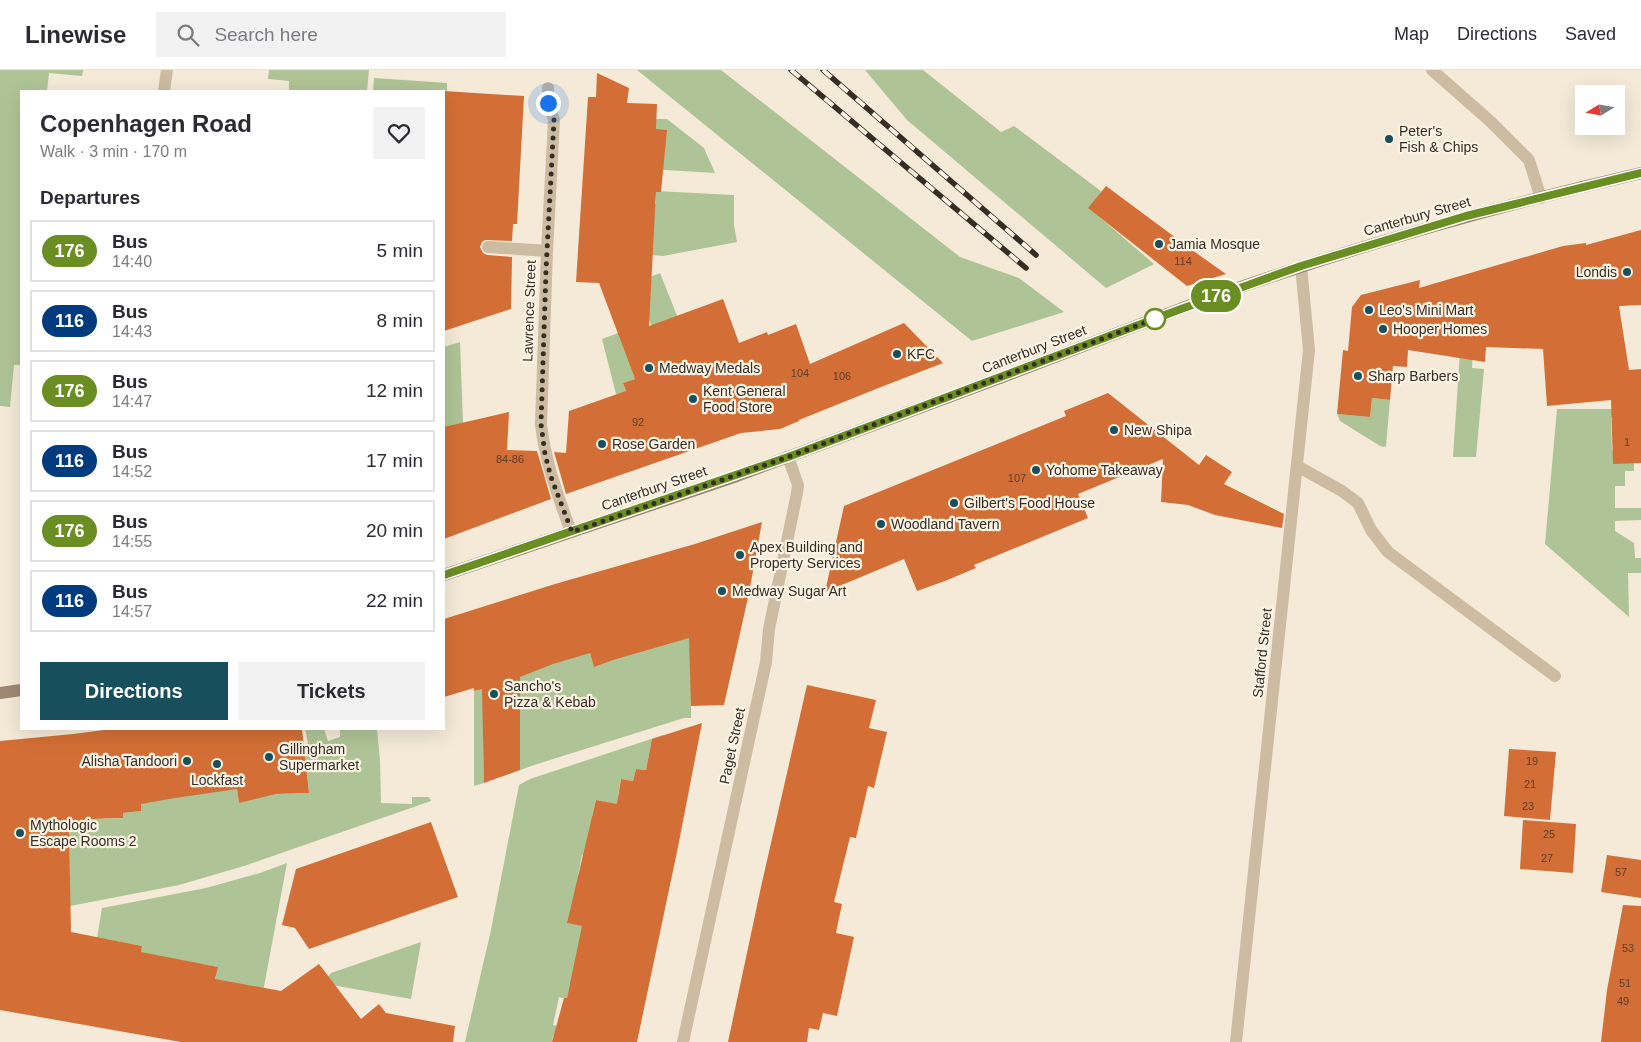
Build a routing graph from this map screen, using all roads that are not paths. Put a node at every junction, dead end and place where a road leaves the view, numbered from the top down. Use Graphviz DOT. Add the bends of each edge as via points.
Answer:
graph roads {
  1 [pos="167,70"];
  2 [pos="1432,70"];
  3 [pos="548,88"];
  4 [pos="164,90"];
  5 [pos="1641,173"];
  6 [pos="1541,198"];
  7 [pos="488,247"];
  8 [pos="547,251"];
  9 [pos="1301,266"];
  10 [pos="788,457"];
  11 [pos="1297,466"];
  12 [pos="572,532"];
  13 [pos="445,575"];
  14 [pos="1555,676"];
  15 [pos="20,690"];
  16 [pos="0,692"];
  17 [pos="683,1042"];
  18 [pos="1236,1042"];
  1 -- 4 [label="street"];
  2 -- 6 [label="street" via="1529,160"];
  3 -- 8 [label="street, Lawrence Street" via="548,102 554,120"];
  5 -- 6 [label="street, Canterbury Street"];
  6 -- 9 [label="street, Canterbury Street" via="1466,216"];
  7 -- 8 [label="street"];
  8 -- 12 [label="street, Lawrence Street" via="541,424 551,477"];
  9 -- 10 [label="street, Canterbury Street, bridge"];
  9 -- 11 [label="street, Stafford Street" via="1309,350"];
  10 -- 12 [label="street, Canterbury Street"];
  10 -- 17 [label="street, Paget Street" via="798,485 797,493 769,629 766,662"];
  11 -- 14 [label="street" via="1342,491 1358,504 1371,530 1388,552"];
  11 -- 18 [label="street, Stafford Street"];
  12 -- 13 [label="street, Canterbury Street"];
  15 -- 16 [label="street"];
}
